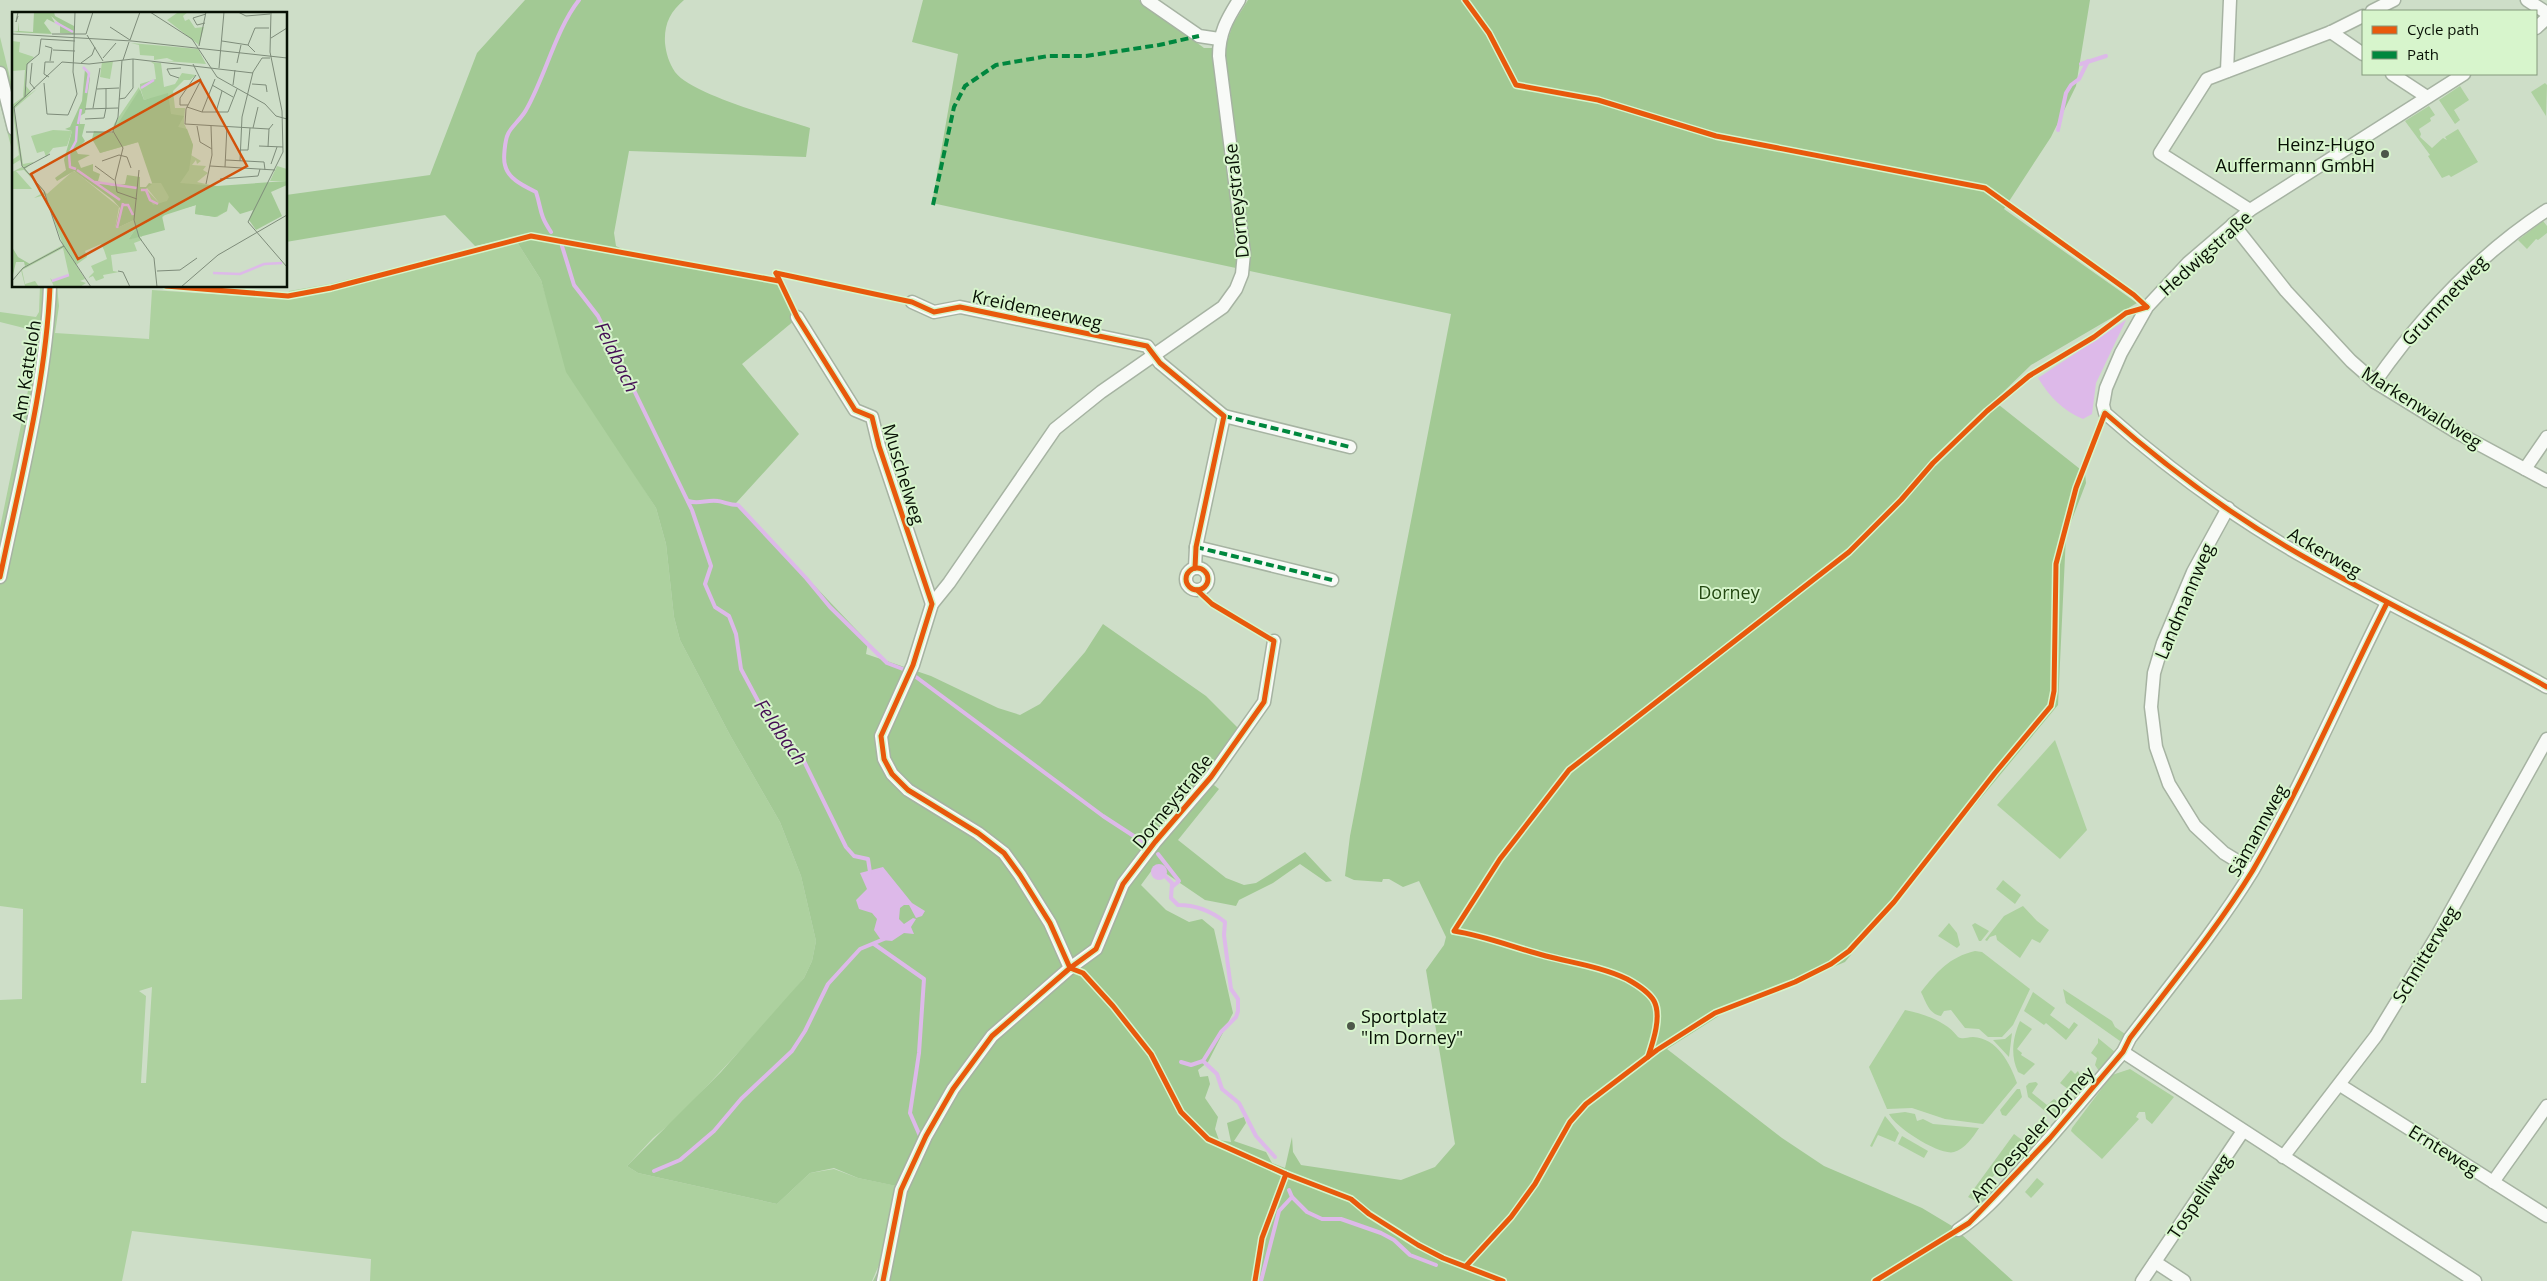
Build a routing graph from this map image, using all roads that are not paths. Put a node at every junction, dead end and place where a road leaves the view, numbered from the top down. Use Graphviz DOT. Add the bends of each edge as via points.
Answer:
graph roads {
  1 [pos="1147,0"];
  2 [pos="1239,0"];
  3 [pos="2230,0"];
  4 [pos="2394,0"];
  5 [pos="2526,0"];
  6 [pos="2374,10"];
  7 [pos="2547,13"];
  8 [pos="2362,16"];
  9 [pos="2547,18"];
  10 [pos="2537,27"];
  11 [pos="2331,32"];
  12 [pos="1219,39"];
  13 [pos="2362,53"];
  14 [pos="2227,71"];
  15 [pos="0,73"];
  16 [pos="2394,75"];
  17 [pos="2462,75"];
  18 [pos="2427,97"];
  19 [pos="12,121"];
  20 [pos="2250,210"];
  21 [pos="2547,210"];
  22 [pos="2233,224"];
  23 [pos="50,288"];
  24 [pos="912,302"];
  25 [pos="797,316"];
  26 [pos="1153,355"];
  27 [pos="2376,382"];
  28 [pos="2105,413"];
  29 [pos="1224,416"];
  30 [pos="2547,437"];
  31 [pos="1350,447"];
  32 [pos="2525,469"];
  33 [pos="2547,481"];
  34 [pos="2228,508"];
  35 [pos="1196,547"];
  36 [pos="1195,568"];
  37 [pos="0,577"];
  38 [pos="1332,580"];
  39 [pos="2387,603"];
  40 [pos="932,604"];
  41 [pos="1274,641"];
  42 [pos="2547,687"];
  43 [pos="2546,744"];
  44 [pos="2252,870"];
  45 [pos="1070,968"];
  46 [pos="2123,1052"];
  47 [pos="2340,1085"];
  48 [pos="2547,1106"];
  49 [pos="2243,1131"];
  50 [pos="2283,1157"];
  51 [pos="2494,1182"];
  52 [pos="2547,1216"];
  53 [pos="1958,1230"];
  54 [pos="2155,1262"];
  55 [pos="883,1281"];
  56 [pos="2142,1281"];
  57 [pos="2184,1281"];
  58 [pos="2475,1281"];
  1 -- 12 [label="street" via="1199,36"];
  2 -- 12 [label="street, Dorneystraße"];
  3 -- 14 [label="street"];
  4 -- 6 [label="street"];
  5 -- 7 [label="street"];
  8 -- 11 [label="street"];
  9 -- 10 [label="street"];
  11 -- 13 [label="street"];
  11 -- 14 [label="street"];
  12 -- 26 [label="street, Dorneystraße" via="1244,253 1242,274 1236,290 1223,307"];
  14 -- 20 [label="street" via="2207,79 2160,153"];
  15 -- 19 [label="street"];
  16 -- 18 [label="street"];
  17 -- 18 [label="street, Hedwigstraße"];
  18 -- 20 [label="street, Hedwigstraße"];
  20 -- 22 [label="street, Hedwigstraße"];
  21 -- 27 [label="street, Grummetweg" via="2492,250 2447,292 2401,345"];
  22 -- 27 [label="street, Markenwaldweg" via="2286,291 2340,350"];
  22 -- 28 [label="street, Hedwigstraße" via="2188,263 2147,307 2110,375 2104,400"];
  23 -- 37 [label="street, Am Katteloh" via="40,384"];
  24 -- 26 [label="street, Kreidemeerweg" via="934,312 960,307 1146,346"];
  25 -- 40 [label="street, Muschelweg" via="856,410 872,417"];
  26 -- 29 [label="street, Kreidemeerweg"];
  26 -- 40 [label="street, Dorneystraße" via="1055,429"];
  27 -- 32 [label="street, Markenwaldweg" via="2458,433"];
  28 -- 34 [label="street, Ackerweg" via="2163,461"];
  29 -- 31 [label="street"];
  29 -- 35 [label="street"];
  30 -- 32 [label="street"];
  32 -- 33 [label="street, Markenwaldweg"];
  34 -- 39 [label="street, Ackerweg" via="2303,557"];
  34 -- 44 [label="street, Landmannweg" via="2193,572 2163,643 2154,673 2151,707 2156,747 2163,766 2195,826 2224,853"];
  35 -- 36 [label="street"];
  35 -- 38 [label="street"];
  39 -- 42 [label="street, Ackerweg"];
  39 -- 44 [label="street, Sämannweg" via="2302,779"];
  40 -- 45 [label="street, Dorneystraße" via="911,671 881,736 884,759 892,774 908,790 1004,853 1050,923"];
  41 -- 45 [label="street, Dorneystraße" via="1264,702 1211,777 1123,884 1096,949"];
  43 -- 47 [label="street, Schnitterweg" via="2438,934 2376,1036"];
  44 -- 46 [label="street, Sämannweg"];
  45 -- 55 [label="street, Dorneystraße" via="992,1036 953,1089 900,1190"];
  46 -- 49 [label="street"];
  46 -- 53 [label="street, Am Oespeler Dorney" via="2006,1186"];
  47 -- 50 [label="street, Schnitterweg"];
  47 -- 51 [label="street, Ernteweg"];
  48 -- 51 [label="street"];
  49 -- 50 [label="street"];
  49 -- 54 [label="street, Tospelliweg"];
  50 -- 58 [label="street"];
  51 -- 52 [label="street, Ernteweg"];
  54 -- 56 [label="street, Tospelliweg"];
  54 -- 57 [label="street"];
}
